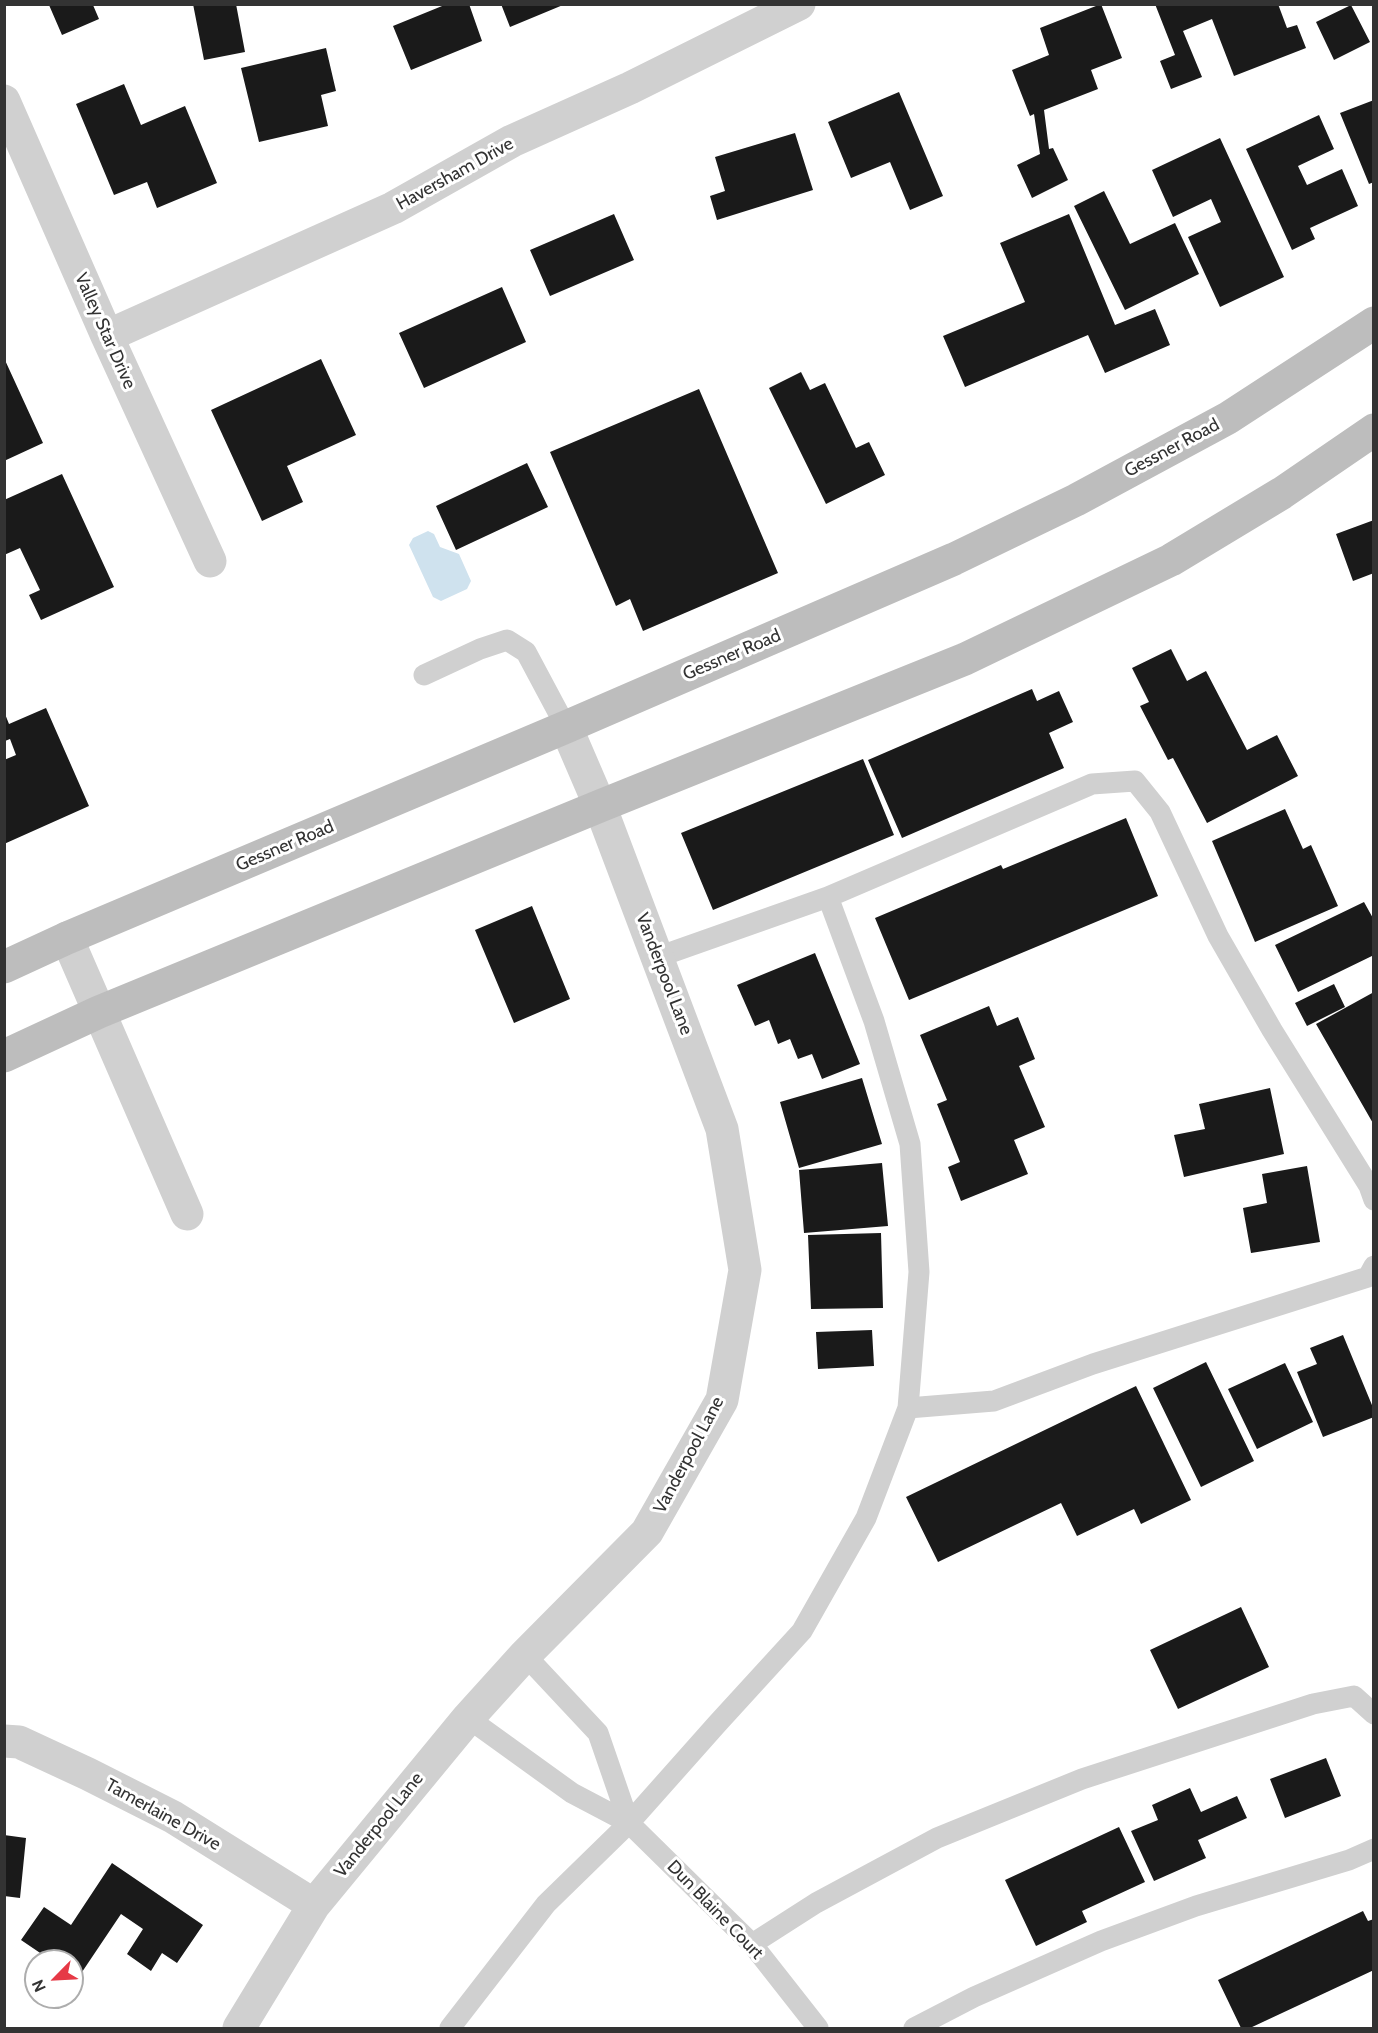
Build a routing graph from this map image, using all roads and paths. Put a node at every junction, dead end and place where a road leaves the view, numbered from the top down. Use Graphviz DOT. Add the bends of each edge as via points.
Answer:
graph roads {
  1 [pos="799,4"];
  2 [pos="4,101"];
  3 [pos="1370,332"];
  4 [pos="107,336"];
  5 [pos="1374,430"];
  6 [pos="210,561"];
  7 [pos="424,675"];
  8 [pos="566,727"];
  9 [pos="600,806"];
  10 [pos="828,897"];
  11 [pos="67,938"];
  12 [pos="658,957"];
  13 [pos="4,967"];
  14 [pos="99,1012"];
  15 [pos="4,1056"];
  16 [pos="1374,1200"];
  17 [pos="187,1214"];
  18 [pos="1374,1266"];
  19 [pos="908,1408"];
  20 [pos="525,1654"];
  21 [pos="1374,1714"];
  22 [pos="468,1718"];
  23 [pos="9,1734"];
  24 [pos="629,1823"];
  25 [pos="1374,1849"];
  26 [pos="314,1905"];
  27 [pos="753,1944"];
  28 [pos="239,2028"];
  29 [pos="450,2028"];
  30 [pos="818,2028"];
  31 [pos="914,2028"];
  1 -- 4 [label="street, Haversham Drive" via="630,88 512,141 393,208"];
  2 -- 4 [label="street, Valley Star Drive"];
  3 -- 8 [label="main road, Gessner Road" via="1228,418 1076,500 954,559"];
  4 -- 6 [label="street, Valley Star Drive"];
  5 -- 9 [label="main road" via="1282,493 1171,560 965,659"];
  7 -- 8 [label="lane" via="507,640 526,652"];
  8 -- 9 [label="street, Vanderpool Lane"];
  8 -- 11 [label="main road, Gessner Road"];
  9 -- 12 [label="street, Vanderpool Lane"];
  9 -- 14 [label="main road"];
  10 -- 12 [label="lane"];
  10 -- 16 [label="lane" via="1092,784 1135,781 1160,812 1218,936"];
  10 -- 19 [label="lane" via="874,1021 910,1144 919,1272"];
  11 -- 13 [label="main road, Gessner Road"];
  11 -- 14 [label="street"];
  12 -- 20 [label="street, Vanderpool Lane" via="722,1129 745,1270 722,1400 647,1532"];
  14 -- 15 [label="main road"];
  14 -- 17 [label="street"];
  18 -- 19 [label="lane" via="1368,1277 1093,1364 993,1401"];
  19 -- 24 [label="lane" via="866,1518 802,1631"];
  20 -- 22 [label="street, Vanderpool Lane"];
  20 -- 24 [label="lane, Dun Blaine Court" via="598,1734"];
  21 -- 27 [label="lane" via="1354,1696 1313,1704 1082,1779 937,1838 816,1903"];
  22 -- 24 [label="lane, Dun Blaine Court" via="572,1793"];
  22 -- 26 [label="street, Vanderpool Lane"];
  23 -- 26 [label="street, Tamerlaine Drive" via="173,1817"];
  24 -- 27 [label="lane, Dun Blaine Court"];
  24 -- 29 [label="lane" via="546,1904"];
  25 -- 31 [label="lane" via="1101,1941"];
  26 -- 28 [label="street, Vanderpool Lane"];
  27 -- 30 [label="lane, Dun Blaine Court"];
}
